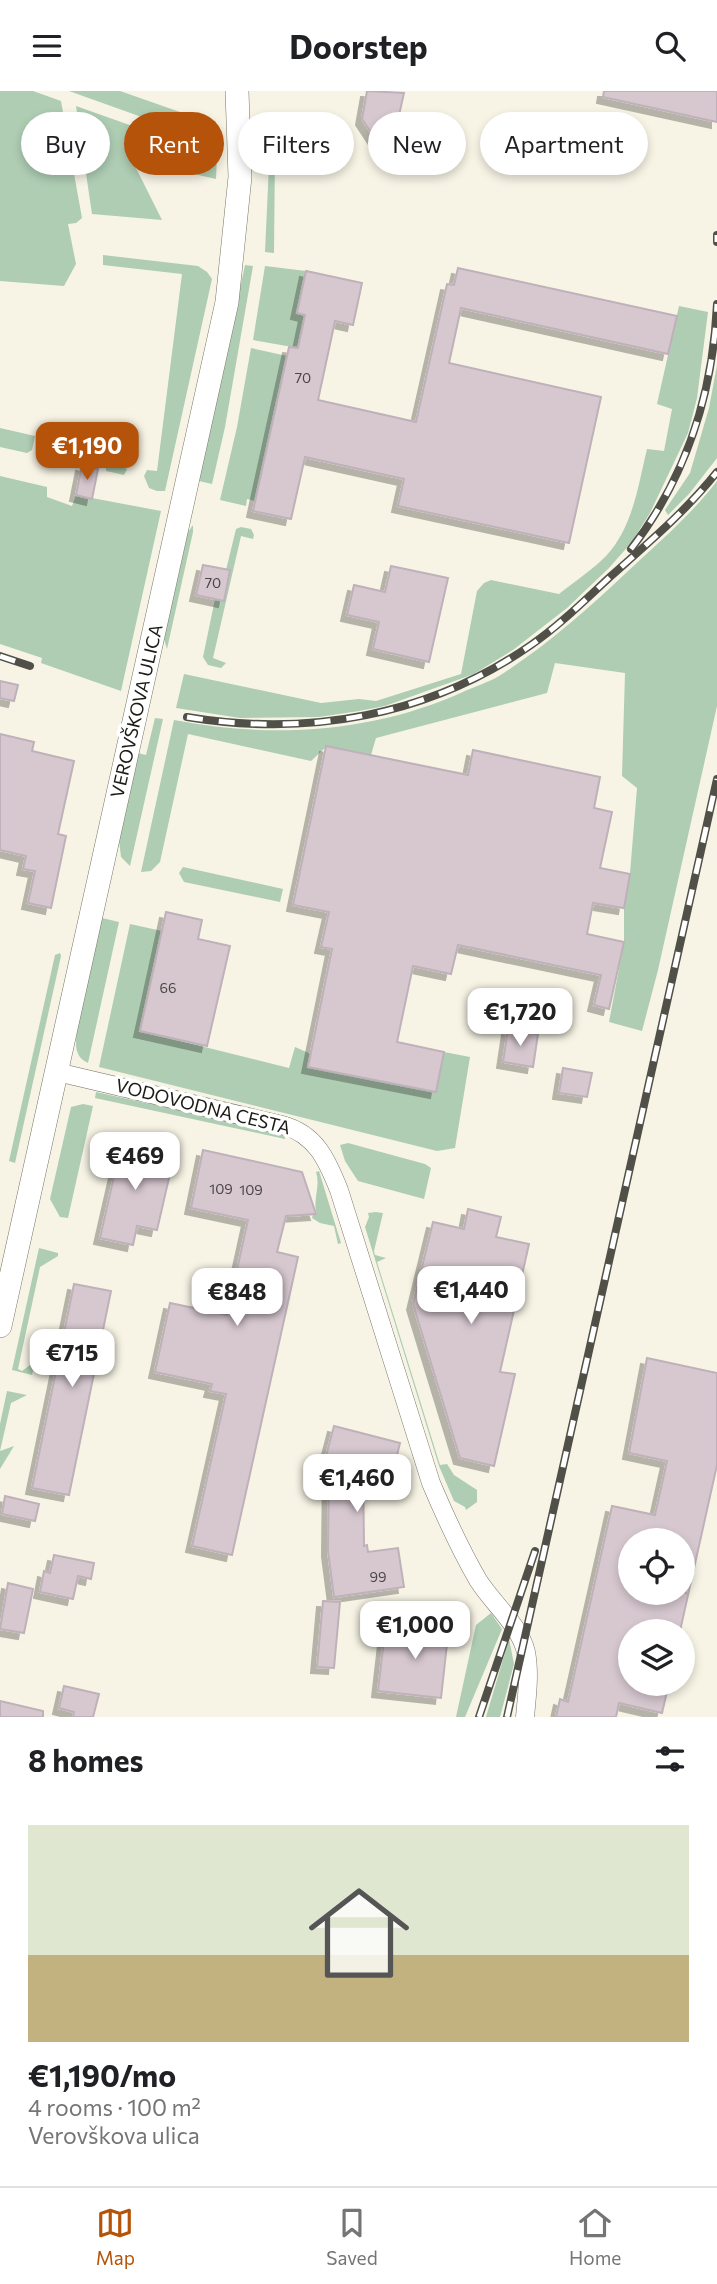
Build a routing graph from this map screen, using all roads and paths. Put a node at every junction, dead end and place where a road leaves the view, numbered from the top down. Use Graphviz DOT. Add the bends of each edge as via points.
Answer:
graph roads {
  1 [pos="237,91"];
  2 [pos="57,1072"];
  3 [pos="0,1326"];
  4 [pos="525,1717"];
  1 -- 2 [label="street, VEROVŠKOVA ULICA" via="240,177 227,302"];
  2 -- 3 [label="street, VEROVŠKOVA ULICA"];
  2 -- 4 [label="street, VODOVODNA CESTA" via="282,1125 298,1130 317,1145 339,1190 431,1483 470,1565 523,1644"];
}
